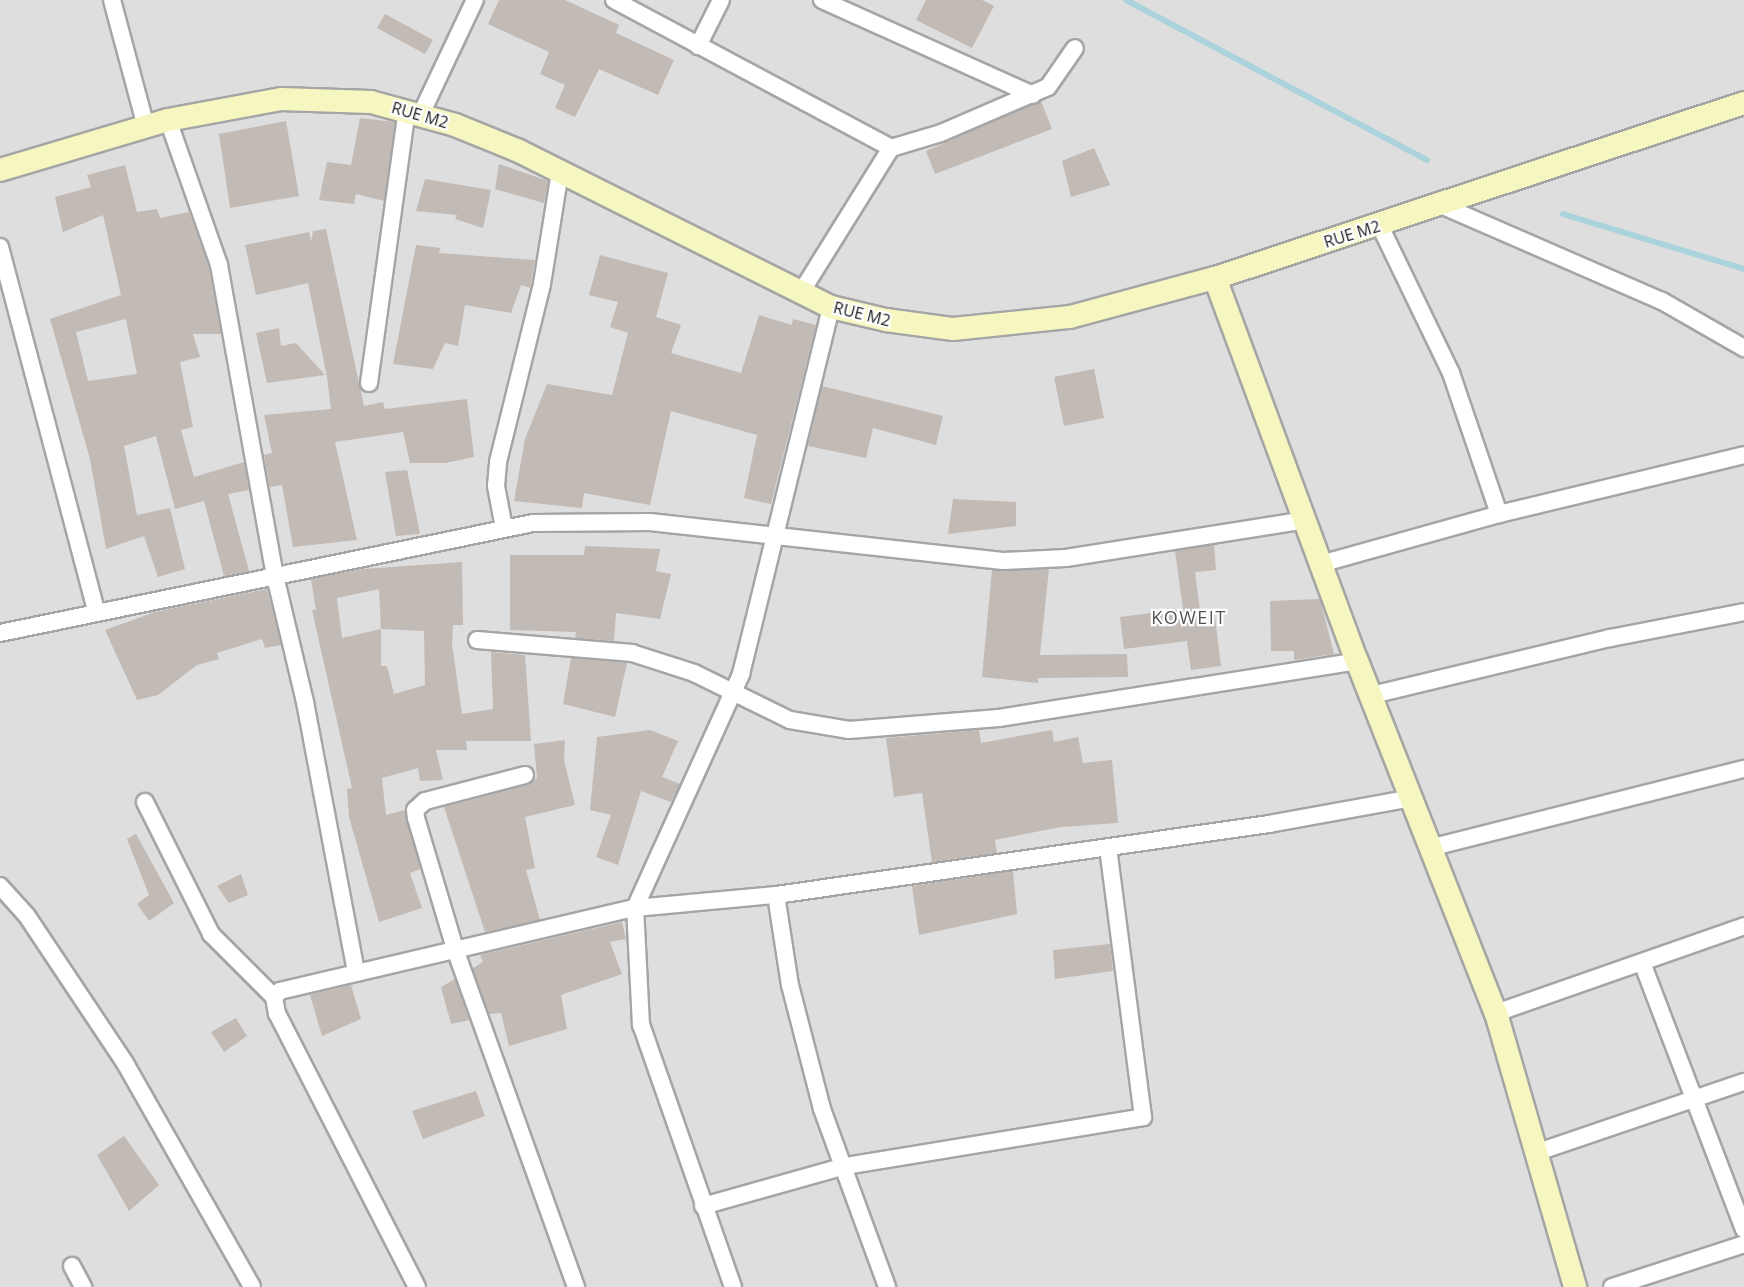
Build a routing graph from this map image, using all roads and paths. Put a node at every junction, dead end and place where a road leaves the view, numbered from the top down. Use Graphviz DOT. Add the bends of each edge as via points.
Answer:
graph roads {
  1 [pos="112,0"];
  2 [pos="475,0"];
  3 [pos="614,0"];
  4 [pos="721,0"];
  5 [pos="822,0"];
  6 [pos="698,46"];
  7 [pos="1075,48"];
  8 [pos="1033,95"];
  9 [pos="1744,103"];
  10 [pos="414,112"];
  11 [pos="168,120"];
  12 [pos="146,127"];
  13 [pos="891,148"];
  14 [pos="0,170"];
  15 [pos="560,172"];
  16 [pos="1441,205"];
  17 [pos="1380,226"];
  18 [pos="0,247"];
  19 [pos="1215,278"];
  20 [pos="800,294"];
  21 [pos="831,307"];
  22 [pos="1744,348"];
  23 [pos="369,383"];
  24 [pos="1744,456"];
  25 [pos="1498,514"];
  26 [pos="1306,520"];
  27 [pos="504,528"];
  28 [pos="774,535"];
  29 [pos="1324,563"];
  30 [pos="275,576"];
  31 [pos="96,610"];
  32 [pos="1744,612"];
  33 [pos="0,633"];
  34 [pos="477,640"];
  35 [pos="1357,661"];
  36 [pos="733,691"];
  37 [pos="1372,694"];
  38 [pos="1744,769"];
  39 [pos="525,775"];
  40 [pos="1413,798"];
  41 [pos="145,802"];
  42 [pos="1433,847"];
  43 [pos="1108,848"];
  44 [pos="0,886"];
  45 [pos="776,895"];
  46 [pos="635,908"];
  47 [pos="1744,926"];
  48 [pos="455,948"];
  49 [pos="1643,965"];
  50 [pos="356,972"];
  51 [pos="274,998"];
  52 [pos="1496,1013"];
  53 [pos="1744,1082"];
  54 [pos="1692,1102"];
  55 [pos="1535,1153"];
  56 [pos="845,1166"];
  57 [pos="703,1206"];
  58 [pos="1744,1229"];
  59 [pos="1744,1244"];
  60 [pos="72,1266"];
  61 [pos="83,1287"];
  62 [pos="252,1287"];
  63 [pos="417,1287"];
  64 [pos="576,1287"];
  65 [pos="733,1287"];
  66 [pos="887,1287"];
  67 [pos="1575,1287"];
  68 [pos="1612,1287"];
  1 -- 12 [label="street"];
  2 -- 10 [label="street"];
  3 -- 6 [label="street"];
  4 -- 6 [label="street"];
  5 -- 8 [label="street"];
  6 -- 13 [label="street"];
  7 -- 8 [label="street" via="1059,76"];
  8 -- 13 [label="street"];
  9 -- 16 [label="street, RUE M2"];
  10 -- 11 [label="street, RUE M2" via="371,102 281,99"];
  10 -- 15 [label="street, RUE M2" via="466,129"];
  10 -- 23 [label="street"];
  11 -- 12 [label="street, RUE M2"];
  11 -- 30 [label="street" via="219,265"];
  12 -- 14 [label="street, RUE M2"];
  13 -- 20 [label="street"];
  15 -- 20 [label="street, RUE M2"];
  15 -- 27 [label="street" via="542,284 498,462 496,486"];
  16 -- 17 [label="street, RUE M2"];
  16 -- 22 [label="street" via="1662,301"];
  17 -- 19 [label="street, RUE M2"];
  17 -- 25 [label="street" via="1451,373"];
  18 -- 31 [label="street"];
  19 -- 21 [label="street, RUE M2" via="1070,317 1014,326 918,326"];
  19 -- 26 [label="street"];
  20 -- 21 [label="street, RUE M2"];
  21 -- 28 [label="street"];
  24 -- 25 [label="street"];
  25 -- 29 [label="street"];
  26 -- 28 [label="street" via="1066,558 1015,561 921,555"];
  26 -- 29 [label="street"];
  27 -- 28 [label="street" via="533,523 650,522"];
  27 -- 30 [label="street"];
  28 -- 36 [label="street" via="752,639"];
  29 -- 35 [label="street"];
  30 -- 31 [label="street"];
  30 -- 50 [label="street" via="305,702"];
  31 -- 33 [label="street"];
  32 -- 37 [label="street" via="1610,638"];
  34 -- 36 [label="street" via="632,652"];
  35 -- 36 [label="street" via="1113,702 878,731 790,720"];
  35 -- 37 [label="street"];
  36 -- 46 [label="street"];
  37 -- 40 [label="street"];
  38 -- 42 [label="street"];
  39 -- 48 [label="street" via="425,801 415,810"];
  40 -- 42 [label="street"];
  40 -- 43 [label="street"];
  41 -- 51 [label="street" via="211,934"];
  42 -- 52 [label="street"];
  43 -- 45 [label="street"];
  43 -- 56 [label="street" via="1143,1116"];
  44 -- 62 [label="street" via="27,916 125,1063"];
  45 -- 46 [label="street"];
  45 -- 56 [label="street" via="802,1034 822,1110"];
  46 -- 48 [label="street"];
  46 -- 57 [label="street" via="641,1025"];
  47 -- 49 [label="street"];
  48 -- 50 [label="street"];
  48 -- 64 [label="street"];
  49 -- 52 [label="street"];
  49 -- 54 [label="street"];
  50 -- 51 [label="street" via="288,987"];
  51 -- 63 [label="street" via="277,1014"];
  52 -- 55 [label="street"];
  53 -- 54 [label="street"];
  54 -- 55 [label="street"];
  54 -- 58 [label="street"];
  55 -- 67 [label="street"];
  56 -- 57 [label="street"];
  56 -- 66 [label="street"];
  57 -- 65 [label="street"];
  59 -- 68 [label="street"];
  60 -- 61 [label="street"];
}
